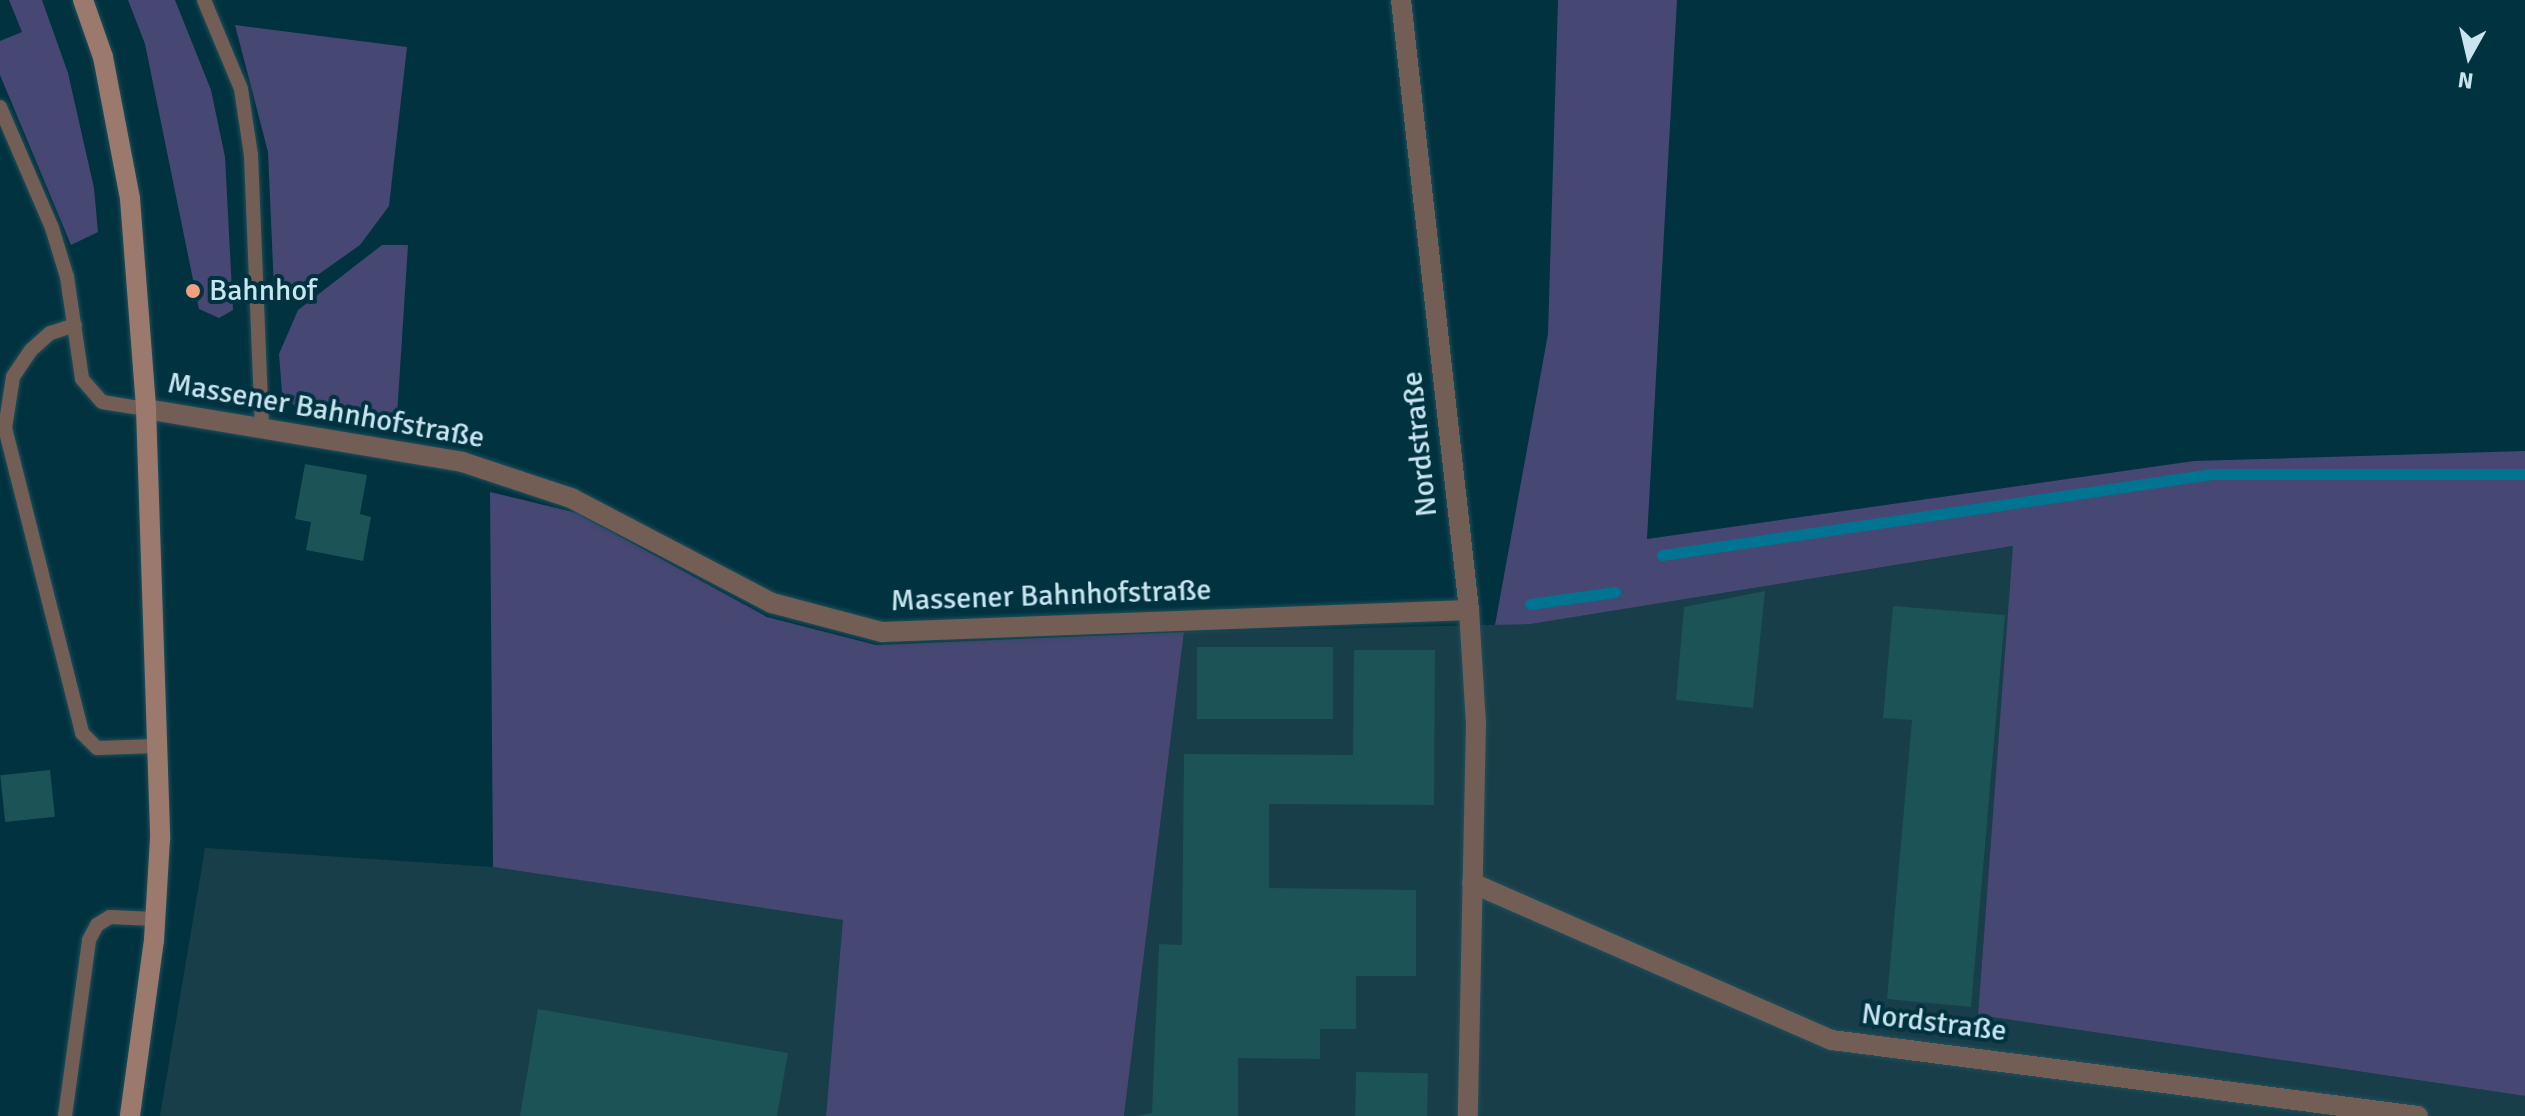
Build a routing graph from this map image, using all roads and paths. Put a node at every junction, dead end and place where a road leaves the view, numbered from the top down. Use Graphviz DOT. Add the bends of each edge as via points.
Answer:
graph roads {
  1 [pos="83,0"];
  2 [pos="204,0"];
  3 [pos="1401,0"];
  4 [pos="0,107"];
  5 [pos="75,325"];
  6 [pos="146,409"];
  7 [pos="262,425"];
  8 [pos="1469,610"];
  9 [pos="158,746"];
  10 [pos="1472,883"];
  11 [pos="155,919"];
  12 [pos="65,1116"];
  13 [pos="130,1116"];
  14 [pos="1468,1116"];
  15 [pos="2418,1116"];
  1 -- 6 [label="main road, Massener Bahnhofstraße" via="103,57 130,199"];
  2 -- 7 [label="lane" via="241,89 251,155"];
  3 -- 8 [label="street, Nordstraße"];
  4 -- 5 [label="lane" via="52,228"];
  5 -- 6 [label="lane" via="82,379 102,402"];
  5 -- 9 [label="lane" via="50,333 31,350 13,377 5,428 82,733 97,748"];
  6 -- 7 [label="street, Massener Bahnhofstraße"];
  6 -- 9 [label="main road, Massener Bahnhofstraße"];
  7 -- 8 [label="street, Massener Bahnhofstraße" via="462,462 558,493 772,603 882,632"];
  8 -- 10 [label="street, Nordstraße" via="1476,723"];
  9 -- 11 [label="main road, Massener Bahnhofstraße"];
  10 -- 14 [label="street, Nordstraße"];
  10 -- 15 [label="street, Nordstraße" via="1832,1040"];
  11 -- 12 [label="lane" via="110,917 97,925 89,940"];
  11 -- 13 [label="main road, Massener Bahnhofstraße"];
}
